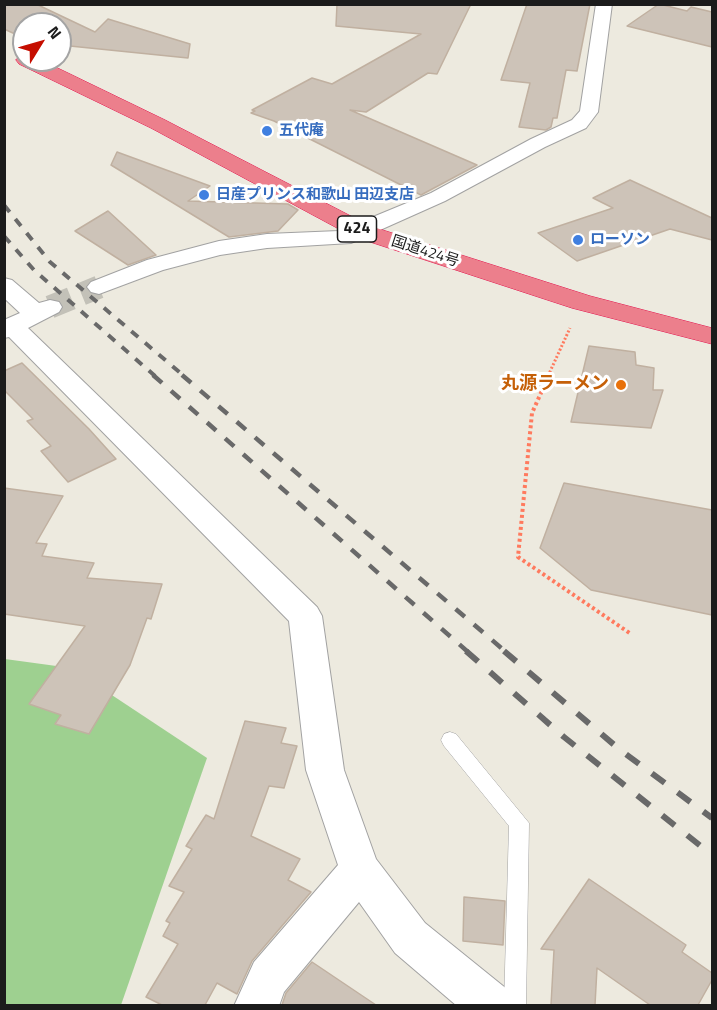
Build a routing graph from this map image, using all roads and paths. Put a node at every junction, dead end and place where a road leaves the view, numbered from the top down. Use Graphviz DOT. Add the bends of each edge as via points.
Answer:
graph roads {
  1 [pos="604,4"];
  2 [pos="50,72"];
  3 [pos="361,231"];
  4 [pos="4,285"];
  5 [pos="99,287"];
  6 [pos="581,302"];
  7 [pos="26,319"];
  8 [pos="712,336"];
  9 [pos="631,634"];
  10 [pos="450,740"];
  11 [pos="360,870"];
  12 [pos="256,1005"];
  13 [pos="492,1005"];
  14 [pos="515,1005"];
  1 -- 3 [label="street" via="589,112 579,124 438,197"];
  2 -- 3 [label="highway, 国道424号 / 424"];
  3 -- 5 [label="street" via="343,238 267,241 219,248 155,265"];
  3 -- 6 [label="highway, 国道424号 / 424"];
  4 -- 7 [label="street"];
  6 -- 8 [label="highway, 国道424号 / 424"];
  6 -- 9 [label="path" via="532,413 518,557"];
  7 -- 11 [label="street" via="304,616 325,770"];
  10 -- 14 [label="lane" via="519,822"];
  11 -- 12 [label="street" via="269,977"];
  11 -- 13 [label="street" via="410,938"];
}
